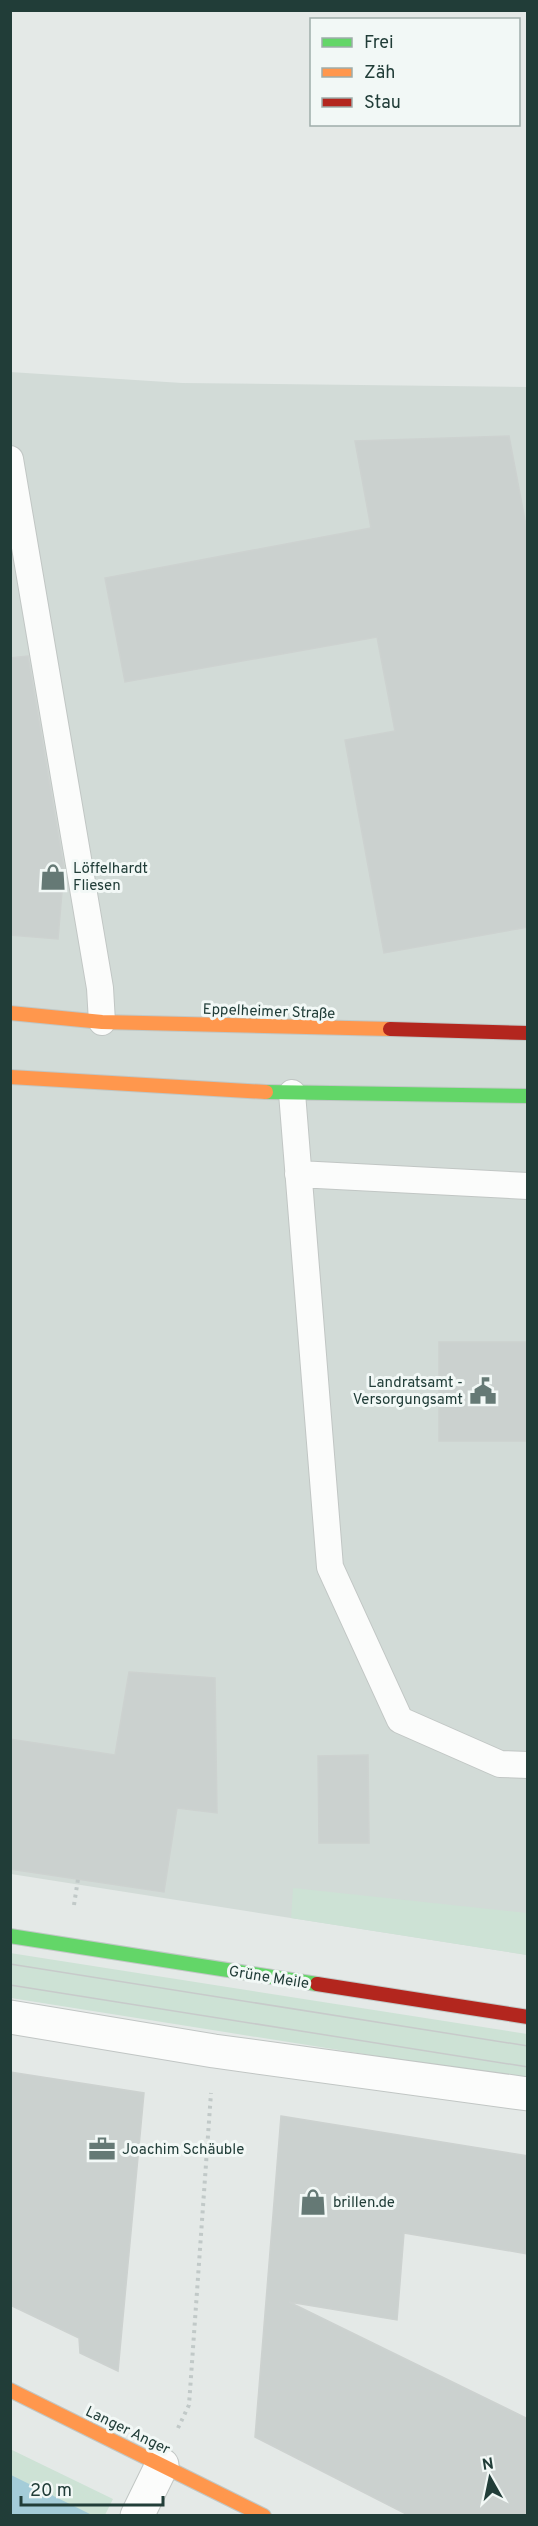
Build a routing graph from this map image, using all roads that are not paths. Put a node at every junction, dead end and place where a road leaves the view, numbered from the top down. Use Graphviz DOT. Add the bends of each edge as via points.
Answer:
graph roads {
  1 [pos="10,459"];
  2 [pos="10,1013"];
  3 [pos="102,1022"];
  4 [pos="528,1033"];
  5 [pos="10,1077"];
  6 [pos="292,1093"];
  7 [pos="528,1096"];
  8 [pos="298,1174"];
  9 [pos="528,1186"];
  10 [pos="528,1765"];
  11 [pos="10,1936"];
  12 [pos="10,2017"];
  13 [pos="528,2017"];
  14 [pos="528,2094"];
  15 [pos="10,2390"];
  16 [pos="162,2465"];
  17 [pos="137,2516"];
  18 [pos="264,2516"];
  1 -- 3 [label="lane" via="100,988"];
  2 -- 3 [label="main road, Eppelheimer Straße"];
  3 -- 4 [label="main road, Eppelheimer Straße"];
  5 -- 6 [label="main road"];
  6 -- 7 [label="main road"];
  6 -- 8 [label="lane"];
  8 -- 9 [label="lane"];
  8 -- 10 [label="lane" via="330,1567 400,1720 500,1764"];
  11 -- 13 [label="main road, Grüne Meile"];
  12 -- 14 [label="street" via="214,2051"];
  15 -- 16 [label="main road, Langer Anger"];
  16 -- 17 [label="street"];
  16 -- 18 [label="main road, Langer Anger"];
}
